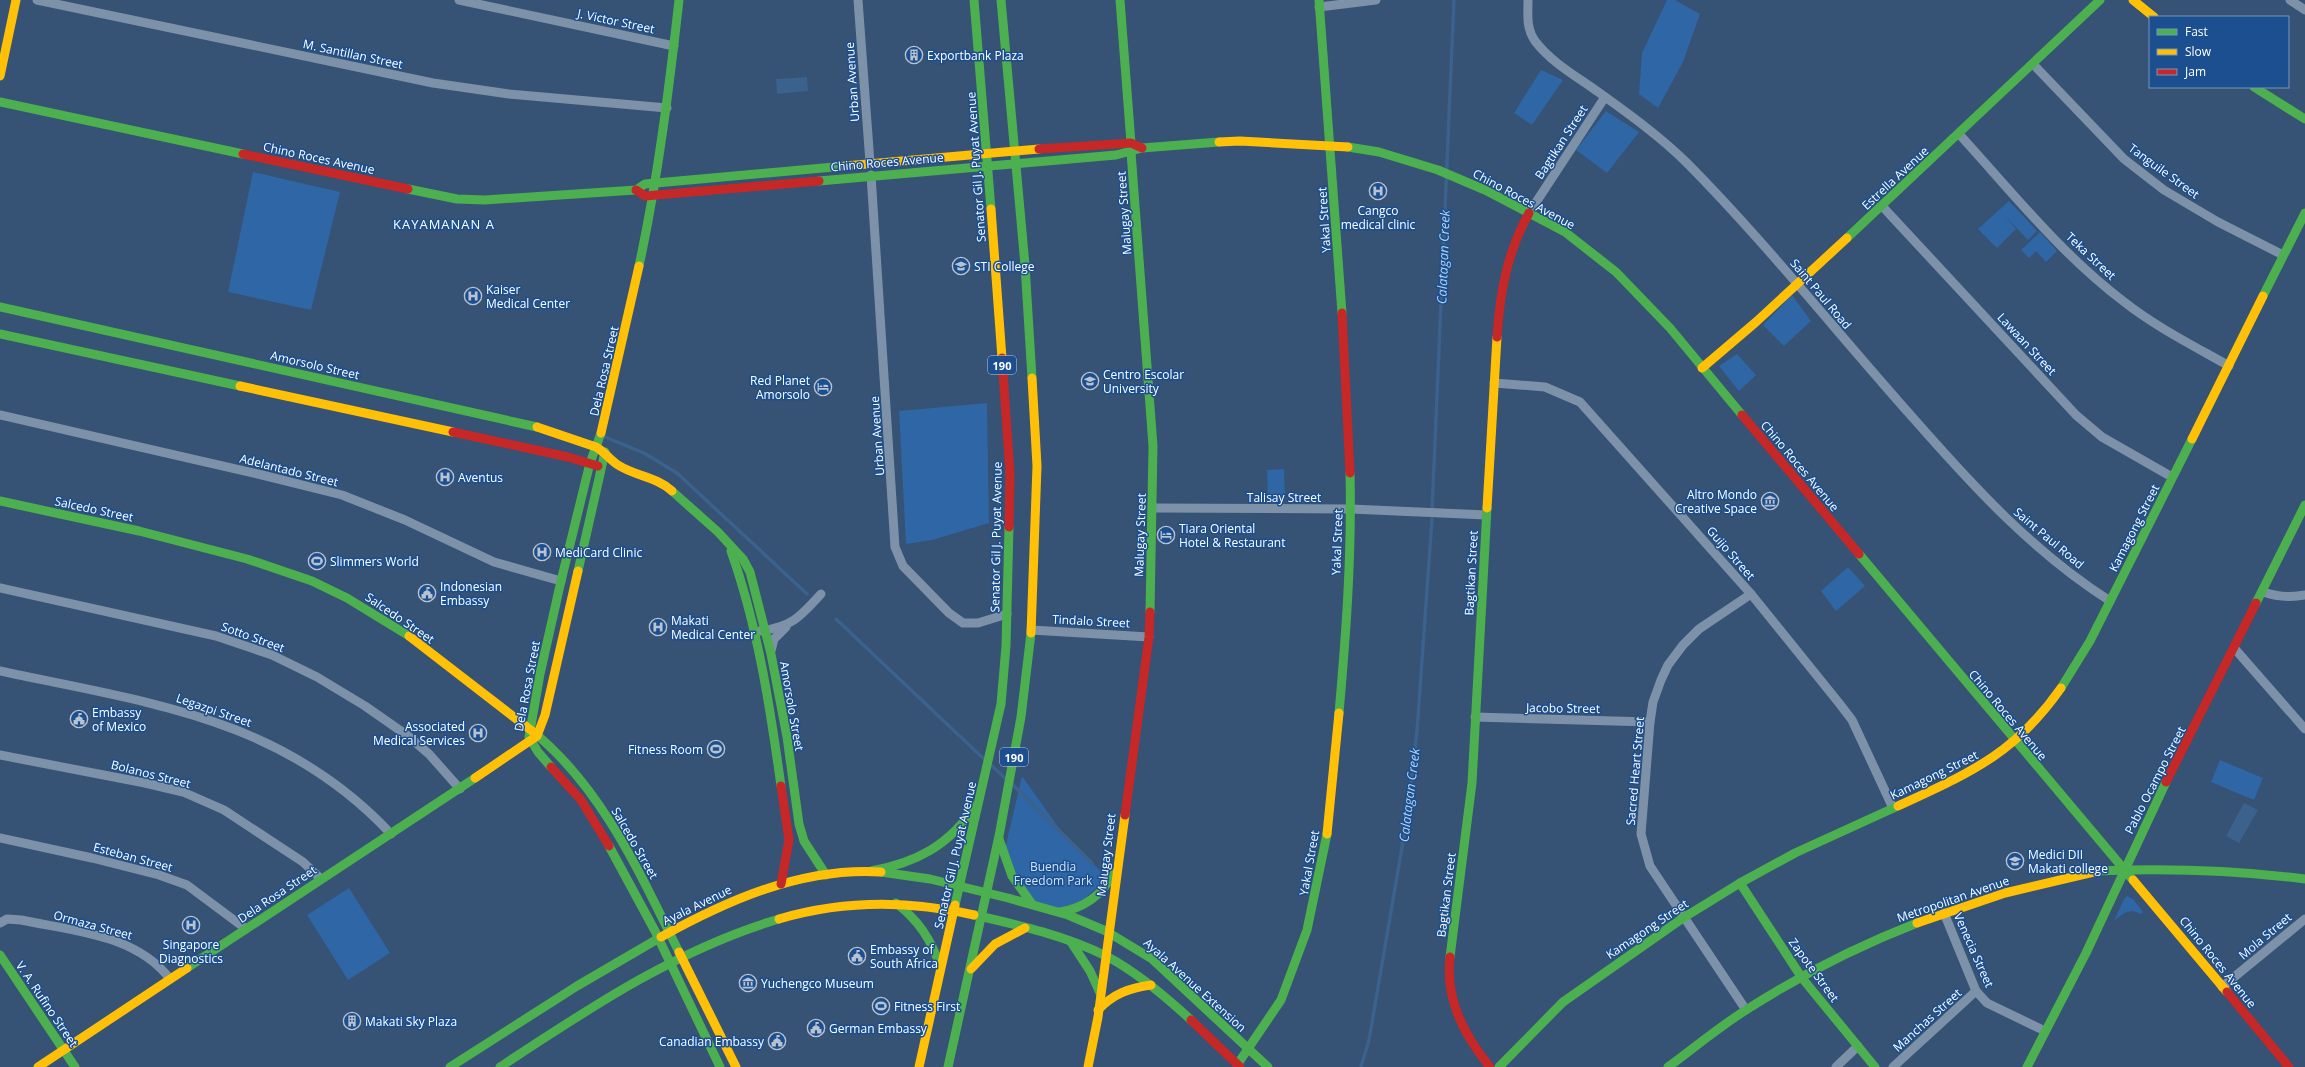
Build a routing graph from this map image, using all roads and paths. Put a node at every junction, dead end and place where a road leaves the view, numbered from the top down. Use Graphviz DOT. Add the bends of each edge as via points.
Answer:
graph roads {
  1 [pos="16,0"];
  2 [pos="37,0"];
  3 [pos="459,0"];
  4 [pos="679,0"];
  5 [pos="858,0"];
  6 [pos="974,0"];
  7 [pos="1001,0"];
  8 [pos="1120,0"];
  9 [pos="1376,0"];
  10 [pos="1528,0"];
  11 [pos="2100,0"];
  12 [pos="2133,0"];
  13 [pos="2290,0"];
  14 [pos="1319,3"];
  15 [pos="2305,10"];
  16 [pos="2153,16"];
  17 [pos="674,46"];
  18 [pos="2033,64"];
  19 [pos="0,76"];
  20 [pos="2256,88"];
  21 [pos="1605,97"];
  22 [pos="0,102"];
  23 [pos="667,108"];
  24 [pos="2305,119"];
  25 [pos="1959,134"];
  26 [pos="1330,146"];
  27 [pos="1131,148"];
  28 [pos="1014,150"];
  29 [pos="987,153"];
  30 [pos="870,163"];
  31 [pos="1016,163"];
  32 [pos="988,166"];
  33 [pos="871,175"];
  34 [pos="655,183"];
  35 [pos="636,190"];
  36 [pos="653,195"];
  37 [pos="1882,206"];
  38 [pos="1529,213"];
  39 [pos="2305,213"];
  40 [pos="2283,255"];
  41 [pos="1798,283"];
  42 [pos="0,307"];
  43 [pos="0,334"];
  44 [pos="2229,366"];
  45 [pos="1702,368"];
  46 [pos="1494,383"];
  47 [pos="0,415"];
  48 [pos="596,447"];
  49 [pos="605,452"];
  50 [pos="590,463"];
  51 [pos="617,464"];
  52 [pos="601,467"];
  53 [pos="2172,477"];
  54 [pos="0,501"];
  55 [pos="2305,505"];
  56 [pos="1153,508"];
  57 [pos="1351,509"];
  58 [pos="1486,515"];
  59 [pos="728,542"];
  60 [pos="562,581"];
  61 [pos="0,588"];
  62 [pos="2263,592"];
  63 [pos="821,594"];
  64 [pos="1751,594"];
  65 [pos="2305,595"];
  66 [pos="2110,601"];
  67 [pos="1007,614"];
  68 [pos="788,625"];
  69 [pos="765,630"];
  70 [pos="1031,630"];
  71 [pos="755,631"];
  72 [pos="1149,637"];
  73 [pos="2235,649"];
  74 [pos="771,654"];
  75 [pos="0,671"];
  76 [pos="1475,717"];
  77 [pos="1650,722"];
  78 [pos="2305,729"];
  79 [pos="532,736"];
  80 [pos="2015,742"];
  81 [pos="0,755"];
  82 [pos="460,789"];
  83 [pos="982,794"];
  84 [pos="1892,808"];
  85 [pos="391,834"];
  86 [pos="999,836"];
  87 [pos="0,838"];
  88 [pos="1118,865"];
  89 [pos="2124,870"];
  90 [pos="871,871"];
  91 [pos="826,875"];
  92 [pos="321,879"];
  93 [pos="2305,879"];
  94 [pos="1740,883"];
  95 [pos="781,884"];
  96 [pos="959,885"];
  97 [pos="986,892"];
  98 [pos="896,903"];
  99 [pos="1032,904"];
  100 [pos="953,912"];
  101 [pos="1056,912"];
  102 [pos="1944,913"];
  103 [pos="981,917"];
  104 [pos="1684,918"];
  105 [pos="2305,919"];
  106 [pos="0,923"];
  107 [pos="1025,928"];
  108 [pos="246,929"];
  109 [pos="669,931"];
  110 [pos="1108,932"];
  111 [pos="657,938"];
  112 [pos="1072,942"];
  113 [pos="0,955"];
  114 [pos="682,956"];
  115 [pos="1105,957"];
  116 [pos="669,963"];
  117 [pos="940,966"];
  118 [pos="967,974"];
  119 [pos="1802,978"];
  120 [pos="170,980"];
  121 [pos="1151,985"];
  122 [pos="2222,987"];
  123 [pos="1976,991"];
  124 [pos="1100,994"];
  125 [pos="1098,1010"];
  126 [pos="1746,1010"];
  127 [pos="2045,1031"];
  128 [pos="1858,1046"];
  129 [pos="1248,1049"];
  130 [pos="64,1050"];
  131 [pos="1239,1066"];
  132 [pos="38,1067"];
  133 [pos="75,1067"];
  134 [pos="450,1067"];
  135 [pos="500,1067"];
  136 [pos="720,1067"];
  137 [pos="736,1067"];
  138 [pos="919,1067"];
  139 [pos="948,1067"];
  140 [pos="1088,1067"];
  141 [pos="1268,1067"];
  142 [pos="1490,1067"];
  143 [pos="1499,1067"];
  144 [pos="1668,1067"];
  145 [pos="1836,1067"];
  146 [pos="1875,1067"];
  147 [pos="1893,1067"];
  148 [pos="2027,1067"];
  149 [pos="2289,1067"];
  1 -- 19 [label="street"];
  2 -- 23 [label="street, M. Santillan Street" via="432,83 509,94"];
  3 -- 17 [label="street, J. Victor Street"];
  4 -- 17 [label="street, Dela Rosa Street"];
  5 -- 30 [label="street, Urban Avenue"];
  6 -- 29 [label="street, Senator Gil J. Puyat Avenue / 190"];
  7 -- 28 [label="street, 190"];
  8 -- 27 [label="street, Malugay Street"];
  9 -- 14 [label="street"];
  10 -- 21 [label="street, Saint Paul Road" via="1528,23 1535,40 1553,60"];
  11 -- 18 [label="street, Estrella Avenue"];
  12 -- 16 [label="street"];
  13 -- 15 [label="street"];
  14 -- 26 [label="street, Yakal Street"];
  17 -- 23 [label="street, Dela Rosa Street"];
  18 -- 25 [label="street, Estrella Avenue"];
  18 -- 40 [label="street, Tanguile Street" via="2124,159 2158,185 2211,218"];
  20 -- 24 [label="street"];
  21 -- 38 [label="street, Bagtikan Street"];
  21 -- 41 [label="street, Saint Paul Road" via="1685,162"];
  22 -- 35 [label="street, Chino Roces Avenue" via="458,199 501,200"];
  23 -- 34 [label="street, Dela Rosa Street"];
  25 -- 37 [label="street, Estrella Avenue"];
  25 -- 44 [label="street, Teka Street" via="2094,277 2176,338"];
  26 -- 27 [label="street, Chino Roces Avenue" via="1240,141"];
  26 -- 38 [label="street, Chino Roces Avenue" via="1351,146 1379,152 1438,170"];
  26 -- 57 [label="street, Yakal Street" via="1348,409"];
  27 -- 28 [label="street, Chino Roces Avenue"];
  27 -- 31 [label="street, Chino Roces Avenue"];
  27 -- 56 [label="street, Malugay Street" via="1153,446"];
  28 -- 29 [label="street, Chino Roces Avenue"];
  28 -- 31 [label="street, 190"];
  29 -- 30 [label="street, Chino Roces Avenue"];
  29 -- 32 [label="street, Senator Gil J. Puyat Avenue / 190"];
  30 -- 34 [label="street, Chino Roces Avenue"];
  31 -- 32 [label="street, Chino Roces Avenue"];
  31 -- 70 [label="street, 190" via="1037,466"];
  32 -- 33 [label="street, Chino Roces Avenue"];
  32 -- 67 [label="street, Senator Gil J. Puyat Avenue / 190" via="1010,473"];
  33 -- 36 [label="street, Chino Roces Avenue"];
  33 -- 67 [label="street, Urban Avenue" via="896,547 903,566 963,624 978,623"];
  34 -- 35 [label="street, Chino Roces Avenue" via="646,184"];
  34 -- 36 [label="street, Dela Rosa Street"];
  35 -- 36 [label="street, Chino Roces Avenue" via="645,196"];
  36 -- 48 [label="street, Dela Rosa Street" via="604,423"];
  37 -- 41 [label="street, Estrella Avenue"];
  37 -- 53 [label="street, Lawaan Street" via="2076,415 2102,437"];
  38 -- 45 [label="street, Chino Roces Avenue" via="1565,232 1616,272 1648,304"];
  38 -- 46 [label="street, Bagtikan Street" via="1516,238 1502,280"];
  39 -- 40 [label="street, Kamagong Street"];
  40 -- 44 [label="street, Kamagong Street"];
  41 -- 45 [label="street, Estrella Avenue"];
  41 -- 66 [label="street, Saint Paul Road" via="1949,460 2022,534"];
  42 -- 48 [label="street, Amorsolo Street" via="541,428"];
  43 -- 50 [label="street"];
  44 -- 53 [label="street, Kamagong Street"];
  45 -- 80 [label="street, Chino Roces Avenue"];
  46 -- 58 [label="street, Bagtikan Street"];
  46 -- 64 [label="street, Guijo Street" via="1545,387 1580,402"];
  47 -- 60 [label="street, Adelantado Street" via="342,495 405,520 494,562"];
  48 -- 49 [label="street, Amorsolo Street"];
  48 -- 50 [label="street, Dela Rosa Street"];
  49 -- 51 [label="street, Amorsolo Street"];
  49 -- 52 [label="street, Dela Rosa Street"];
  50 -- 52 [label="street"];
  50 -- 60 [label="street, Dela Rosa Street"];
  51 -- 52 [label="street"];
  51 -- 59 [label="street, Amorsolo Street" via="665,484"];
  52 -- 79 [label="street, Dela Rosa Street" via="545,715"];
  53 -- 66 [label="street, Kamagong Street"];
  54 -- 79 [label="street, Salcedo Street" via="139,531 247,559 312,581 347,598 407,634"];
  55 -- 62 [label="street, Pablo Ocampo Street"];
  56 -- 57 [label="street, Talisay Street"];
  56 -- 72 [label="street, Malugay Street"];
  57 -- 58 [label="street, Talisay Street"];
  57 -- 129 [label="street, Yakal Street" via="1347,627 1324,855 1307,930 1292,976 1281,1000"];
  58 -- 76 [label="street, Bagtikan Street"];
  59 -- 69 [label="street, Amorsolo Street" via="743,559 750,572"];
  59 -- 71 [label="street, Amorsolo Street"];
  60 -- 79 [label="street, Dela Rosa Street"];
  61 -- 82 [label="street, Sotto Street" via="216,636 272,655 317,677 402,732 429,754"];
  62 -- 65 [label="street" via="2282,597"];
  62 -- 73 [label="street, Pablo Ocampo Street"];
  63 -- 68 [label="street" via="802,616"];
  64 -- 77 [label="street, Sacred Heart Street" via="1699,630 1683,645 1668,665 1661,680"];
  64 -- 84 [label="street, Guijo Street" via="1852,720"];
  66 -- 80 [label="street, Kamagong Street" via="2068,681 2046,711"];
  67 -- 83 [label="street, Senator Gil J. Puyat Avenue / 190" via="1001,704"];
  68 -- 69 [label="street"];
  68 -- 74 [label="street" via="774,639"];
  69 -- 71 [label="street"];
  69 -- 74 [label="street, Amorsolo Street"];
  70 -- 72 [label="street, Tindalo Street"];
  70 -- 86 [label="street, 190" via="1021,717"];
  71 -- 95 [label="street, Amorsolo Street" via="766,682 789,840"];
  72 -- 88 [label="street, Malugay Street"];
  73 -- 78 [label="street"];
  73 -- 89 [label="street, Pablo Ocampo Street"];
  74 -- 91 [label="street, Amorsolo Street" via="804,841"];
  75 -- 85 [label="street, Legazpi Street" via="168,707 248,733 327,777 364,807"];
  76 -- 77 [label="street, Jacobo Street"];
  76 -- 142 [label="street, Bagtikan Street" via="1472,783 1448,990 1470,1040"];
  77 -- 104 [label="street, Sacred Heart Street" via="1641,835 1650,866"];
  79 -- 82 [label="street, Dela Rosa Street"];
  79 -- 109 [label="street, Salcedo Street" via="555,751 587,788 613,825 635,862"];
  79 -- 111 [label="street, Salcedo Street" via="600,829"];
  80 -- 84 [label="street, Kamagong Street" via="1968,774"];
  80 -- 89 [label="street, Chino Roces Avenue"];
  81 -- 92 [label="street, Bolanos Street" via="183,792 224,810 303,862"];
  82 -- 85 [label="street, Dela Rosa Street"];
  83 -- 90 [label="street" via="955,834 936,849 894,868"];
  83 -- 96 [label="street, Senator Gil J. Puyat Avenue / 190"];
  84 -- 94 [label="street, Kamagong Street" via="1795,853"];
  85 -- 92 [label="street, Dela Rosa Street"];
  86 -- 97 [label="street, 190"];
  86 -- 99 [label="street" via="1012,876"];
  87 -- 108 [label="street, Esteban Street" via="92,858 180,883 224,911"];
  88 -- 101 [label="street" via="1106,887 1092,902 1070,911"];
  88 -- 110 [label="street, Malugay Street"];
  89 -- 93 [label="street, Metropolitan Avenue" via="2165,868 2244,871"];
  89 -- 102 [label="street, Metropolitan Avenue" via="2094,871 2046,882"];
  89 -- 122 [label="street, Chino Roces Avenue"];
  89 -- 127 [label="street, Pablo Ocampo Street" via="2086,953"];
  90 -- 91 [label="street, Ayala Avenue"];
  90 -- 96 [label="street, Ayala Avenue"];
  91 -- 95 [label="street, Ayala Avenue"];
  92 -- 108 [label="street, Dela Rosa Street"];
  94 -- 104 [label="street, Kamagong Street"];
  94 -- 119 [label="street, Zapote Street"];
  95 -- 109 [label="street, Ayala Avenue" via="752,892"];
  96 -- 97 [label="street, Ayala Avenue"];
  96 -- 100 [label="street, Senator Gil J. Puyat Avenue / 190"];
  97 -- 99 [label="street, Ayala Avenue Extension"];
  97 -- 103 [label="street, 190"];
  98 -- 100 [label="street"];
  98 -- 114 [label="street" via="832,907 802,913 762,924"];
  98 -- 117 [label="street" via="914,918 929,936"];
  99 -- 101 [label="street, Ayala Avenue Extension"];
  100 -- 103 [label="street"];
  100 -- 117 [label="street, Senator Gil J. Puyat Avenue / 190"];
  101 -- 110 [label="street, Ayala Avenue Extension"];
  102 -- 119 [label="street, Metropolitan Avenue" via="1894,932"];
  102 -- 123 [label="street, Venecia Street"];
  103 -- 107 [label="street"];
  103 -- 118 [label="street, 190"];
  104 -- 126 [label="street, Sacred Heart Street"];
  104 -- 143 [label="street, Kamagong Street" via="1563,1002"];
  105 -- 122 [label="street, Mola Street"];
  106 -- 120 [label="street, Ormaza Street" via="21,920 131,946 152,959"];
  107 -- 112 [label="street"];
  107 -- 118 [label="street" via="996,940 980,955"];
  108 -- 120 [label="street, Dela Rosa Street"];
  109 -- 111 [label="street, Ayala Avenue"];
  109 -- 114 [label="street, Salcedo Street"];
  110 -- 115 [label="street, Malugay Street"];
  110 -- 129 [label="street, Ayala Avenue Extension" via="1142,952"];
  111 -- 116 [label="street, Salcedo Street"];
  111 -- 134 [label="street, Ayala Avenue" via="549,1002"];
  112 -- 115 [label="street"];
  112 -- 124 [label="street" via="1090,971"];
  113 -- 130 [label="street, V. A. Rufino Street"];
  114 -- 116 [label="street"];
  114 -- 137 [label="street, Salcedo Street"];
  115 -- 121 [label="street"];
  115 -- 124 [label="street, Malugay Street"];
  116 -- 135 [label="street" via="560,1027"];
  116 -- 136 [label="street, Salcedo Street"];
  117 -- 138 [label="street, Senator Gil J. Puyat Avenue / 190"];
  118 -- 139 [label="street, 190"];
  119 -- 126 [label="street, Metropolitan Avenue"];
  119 -- 128 [label="street, Zapote Street"];
  120 -- 130 [label="street, Dela Rosa Street"];
  121 -- 125 [label="street" via="1128,988 1117,993"];
  121 -- 131 [label="street"];
  122 -- 149 [label="street, Chino Roces Avenue"];
  123 -- 127 [label="street, Venecia Street" via="1987,1003"];
  123 -- 147 [label="street, Manchas Street"];
  124 -- 125 [label="street, Malugay Street"];
  125 -- 140 [label="street, Malugay Street"];
  126 -- 144 [label="street, Metropolitan Avenue"];
  127 -- 148 [label="street, Pablo Ocampo Street"];
  128 -- 145 [label="street"];
  128 -- 146 [label="street, Zapote Street"];
  129 -- 131 [label="street, Yakal Street"];
  129 -- 141 [label="street, Ayala Avenue Extension"];
  130 -- 132 [label="street, Dela Rosa Street"];
  130 -- 133 [label="street, V. A. Rufino Street"];
}
